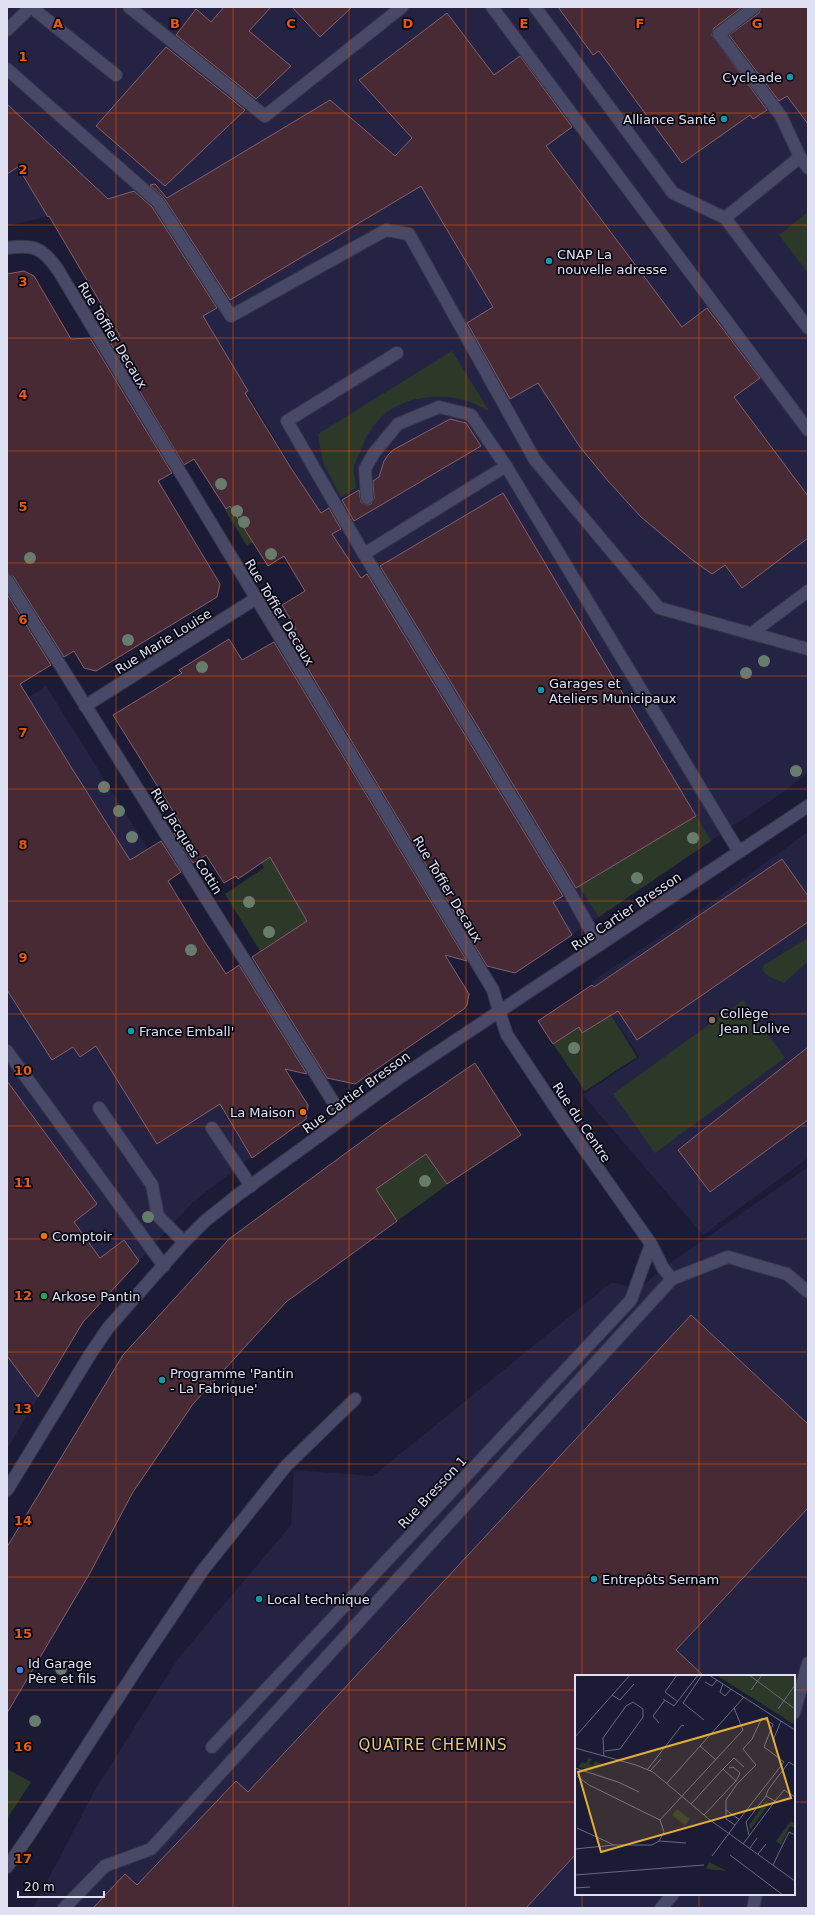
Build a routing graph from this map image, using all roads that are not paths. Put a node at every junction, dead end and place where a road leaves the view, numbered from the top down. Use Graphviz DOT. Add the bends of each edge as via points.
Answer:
graph roads {
  1 [pos="31,7"];
  2 [pos="129,7"];
  3 [pos="402,7"];
  4 [pos="492,7"];
  5 [pos="535,7"];
  6 [pos="754,7"];
  7 [pos="7,30"];
  8 [pos="7,69"];
  9 [pos="116,75"];
  10 [pos="800,157"];
  11 [pos="808,168"];
  12 [pos="725,218"];
  13 [pos="7,248"];
  14 [pos="808,328"];
  15 [pos="397,353"];
  16 [pos="808,430"];
  17 [pos="506,466"];
  18 [pos="367,498"];
  19 [pos="364,554"];
  20 [pos="7,580"];
  21 [pos="808,591"];
  22 [pos="255,599"];
  23 [pos="752,634"];
  24 [pos="808,649"];
  25 [pos="85,706"];
  26 [pos="808,806"];
  27 [pos="740,852"];
  28 [pos="599,945"];
  29 [pos="499,1011"];
  30 [pos="7,1051"];
  31 [pos="99,1108"];
  32 [pos="344,1116"];
  33 [pos="212,1128"];
  34 [pos="250,1186"];
  35 [pos="184,1242"];
  36 [pos="651,1244"];
  37 [pos="164,1266"];
  38 [pos="672,1279"];
  39 [pos="808,1292"];
  40 [pos="355,1399"];
  41 [pos="7,1490"];
  42 [pos="808,1663"];
  43 [pos="795,1710"];
  44 [pos="212,1747"];
  45 [pos="7,1867"];
  46 [pos="672,1895"];
  47 [pos="756,1895"];
  48 [pos="64,1908"];
  49 [pos="661,1908"];
  50 [pos="753,1908"];
  1 -- 7 [label="street"];
  1 -- 9 [label="street"];
  2 -- 3 [label="street" via="265,116"];
  4 -- 16 [label="street"];
  5 -- 12 [label="street" via="673,193"];
  6 -- 10 [label="street" via="719,34 781,116"];
  8 -- 23 [label="street" via="158,202 231,316 386,230 409,234 535,460 659,608"];
  10 -- 11 [label="street"];
  10 -- 12 [label="street"];
  12 -- 14 [label="street"];
  13 -- 22 [label="street, Rue Toffier Decaux" via="37,248 45,253 58,270"];
  15 -- 19 [label="street" via="287,421"];
  17 -- 18 [label="street" via="471,415 439,407 398,424 374,453 365,469"];
  17 -- 19 [label="street"];
  17 -- 27 [label="street"];
  19 -- 28 [label="street"];
  20 -- 25 [label="street, Rue Jacques Cottin"];
  21 -- 23 [label="street"];
  22 -- 25 [label="street, Rue Marie Louise"];
  22 -- 29 [label="street, Rue Toffier Decaux" via="493,990"];
  23 -- 24 [label="street"];
  25 -- 32 [label="street, Rue Jacques Cottin"];
  26 -- 27 [label="street, Rue Cartier Bresson"];
  27 -- 28 [label="street, Rue Cartier Bresson"];
  28 -- 29 [label="street, Rue Cartier Bresson"];
  29 -- 32 [label="street, Rue Cartier Bresson"];
  29 -- 36 [label="street, Rue du Centre" via="510,1039"];
  30 -- 37 [label="street"];
  31 -- 35 [label="street" via="152,1185 158,1216"];
  32 -- 34 [label="street, Rue Cartier Bresson"];
  33 -- 34 [label="street"];
  34 -- 35 [label="street, Rue Cartier Bresson" via="205,1221"];
  35 -- 37 [label="street, Rue Cartier Bresson"];
  36 -- 38 [label="street, Rue du Centre" via="663,1268"];
  36 -- 44 [label="street, Rue Bresson 1" via="632,1300"];
  37 -- 41 [label="street, Rue Cartier Bresson" via="108,1328 90,1352"];
  38 -- 39 [label="street" via="728,1257 787,1274"];
  38 -- 48 [label="street" via="151,1849 105,1866"];
  40 -- 45 [label="street" via="286,1466 203,1570"];
  42 -- 43 [label="street"];
  46 -- 49 [label="street"];
  47 -- 50 [label="street"];
}
